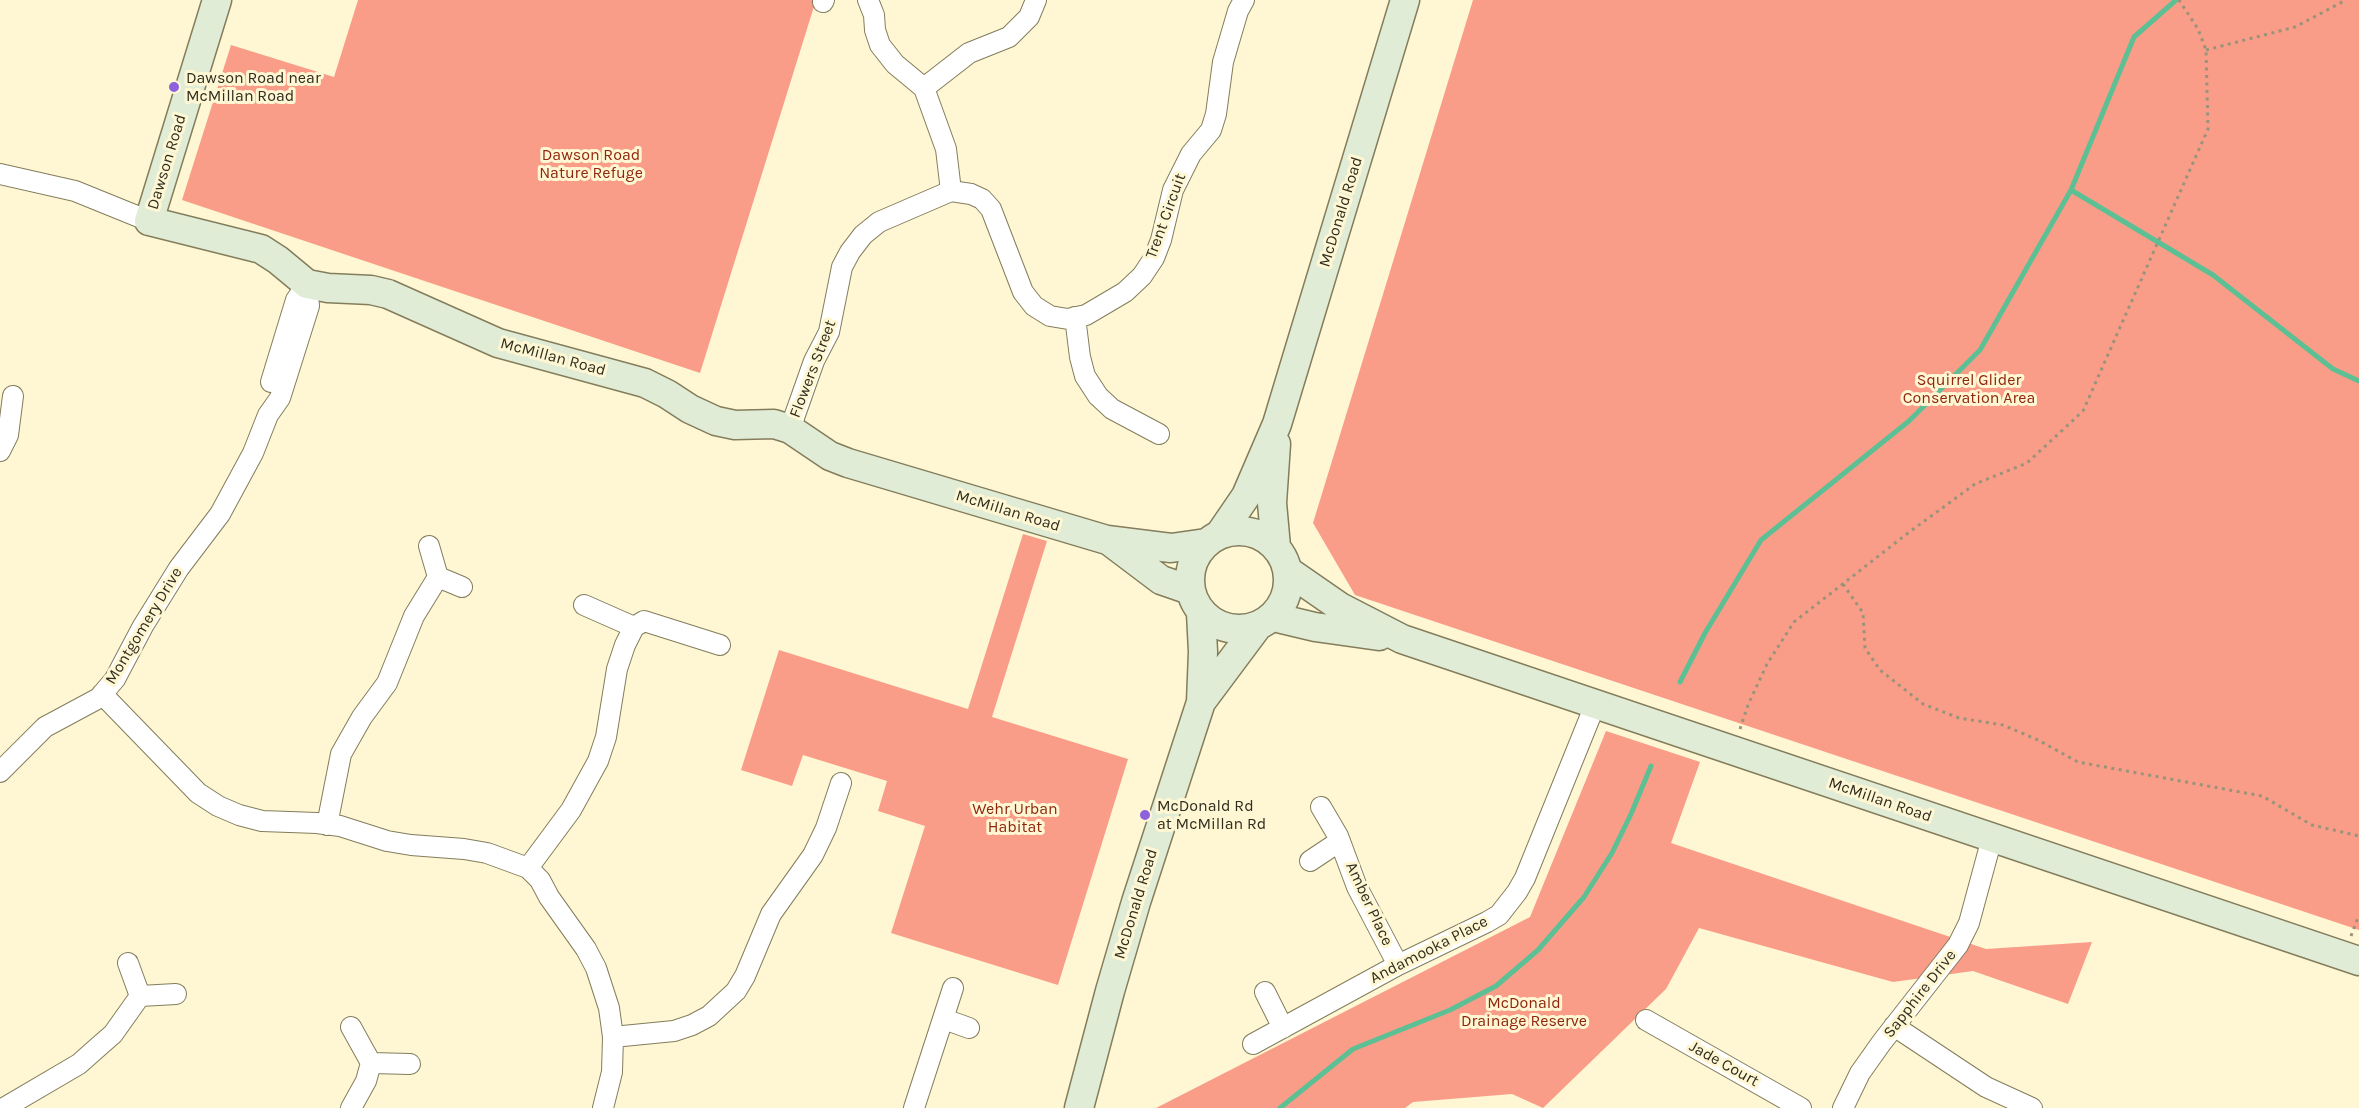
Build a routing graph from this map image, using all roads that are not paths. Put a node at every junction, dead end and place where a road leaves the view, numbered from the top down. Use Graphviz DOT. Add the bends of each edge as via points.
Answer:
graph roads {
  1 [pos="217,0"];
  2 [pos="868,0"];
  3 [pos="1036,0"];
  4 [pos="1244,0"];
  5 [pos="1405,0"];
  6 [pos="924,88"];
  7 [pos="0,174"];
  8 [pos="951,191"];
  9 [pos="149,221"];
  10 [pos="307,284"];
  11 [pos="1075,317"];
  12 [pos="13,396"];
  13 [pos="1152,423"];
  14 [pos="1277,424"];
  15 [pos="790,429"];
  16 [pos="0,451"];
  17 [pos="1213,538"];
  18 [pos="1107,540"];
  19 [pos="429,546"];
  20 [pos="1282,559"];
  21 [pos="438,577"];
  22 [pos="462,587"];
  23 [pos="1196,601"];
  24 [pos="584,605"];
  25 [pos="1265,622"];
  26 [pos="634,627"];
  27 [pos="1402,639"];
  28 [pos="720,645"];
  29 [pos="102,694"];
  30 [pos="1201,702"];
  31 [pos="1595,705"];
  32 [pos="0,772"];
  33 [pos="841,783"];
  34 [pos="1321,807"];
  35 [pos="327,825"];
  36 [pos="1992,838"];
  37 [pos="1340,842"];
  38 [pos="1310,861"];
  39 [pos="528,868"];
  40 [pos="2359,961"];
  41 [pos="128,963"];
  42 [pos="1398,965"];
  43 [pos="953,988"];
  44 [pos="1265,992"];
  45 [pos="176,994"];
  46 [pos="140,996"];
  47 [pos="944,1019"];
  48 [pos="1646,1020"];
  49 [pos="1894,1026"];
  50 [pos="351,1028"];
  51 [pos="969,1028"];
  52 [pos="1283,1028"];
  53 [pos="613,1037"];
  54 [pos="1253,1044"];
  55 [pos="371,1063"];
  56 [pos="410,1064"];
  57 [pos="4,1108"];
  58 [pos="351,1108"];
  59 [pos="603,1108"];
  60 [pos="914,1108"];
  61 [pos="1079,1108"];
  62 [pos="1801,1108"];
  63 [pos="1843,1108"];
  64 [pos="2032,1108"];
  1 -- 9 [label="street, Dawson Road"];
  2 -- 6 [label="street" via="880,45 895,64"];
  3 -- 6 [label="street" via="1029,17 1009,38 969,53"];
  4 -- 11 [label="street, Trent Circuit" via="1226,50 1211,130 1191,154 1177,180 1154,258 1125,291 1086,315"];
  5 -- 14 [label="street, McDonald Road"];
  6 -- 8 [label="street" via="946,149"];
  7 -- 9 [label="street" via="75,191"];
  8 -- 11 [label="street" via="971,194 991,209 1023,292 1034,306 1050,316"];
  8 -- 15 [label="street, Flowers Street" via="879,222 850,252 842,267 829,332 814,361"];
  9 -- 10 [label="street" via="261,249"];
  10 -- 15 [label="street, McMillan Road" via="388,294 498,343 645,383 716,421 735,425 774,424"];
  10 -- 29 [label="street, Montgomery Drive" via="296,300 270,388 268,415 253,453 220,514 162,595 115,680"];
  11 -- 13 [label="street" via="1085,376 1098,396 1112,409"];
  12 -- 16 [label="street" via="8,435"];
  14 -- 17 [label="street, McDonald Road" via="1246,496"];
  14 -- 20 [label="street, McDonald Road" via="1272,503"];
  15 -- 18 [label="street, McMillan Road" via="830,456 848,463"];
  17 -- 18 [label="street, McMillan Road" via="1171,548"];
  17 -- 20 [label="street" via="1235,531 1250,532 1264,537"];
  17 -- 23 [label="street" via="1195,556 1190,572"];
  18 -- 23 [label="street, McMillan Road"];
  19 -- 21 [label="street"];
  20 -- 25 [label="street" via="1286,595"];
  20 -- 27 [label="street, McMillan Road" via="1340,607"];
  21 -- 22 [label="street"];
  21 -- 35 [label="street" via="414,616 387,683 341,754"];
  23 -- 25 [label="street" via="1213,622 1227,628 1242,630"];
  23 -- 30 [label="street, McDonald Road" via="1203,652"];
  24 -- 26 [label="street"];
  25 -- 27 [label="street, McMillan Road"];
  25 -- 30 [label="street, McDonald Road"];
  26 -- 28 [label="street" via="644,621"];
  26 -- 39 [label="street" via="617,669 598,761 585,789"];
  27 -- 31 [label="street, McMillan Road"];
  29 -- 32 [label="street, Montgomery Drive" via="45,727"];
  29 -- 35 [label="street" via="198,793 218,806 262,821"];
  30 -- 61 [label="street, McDonald Road" via="1136,902"];
  31 -- 36 [label="street, McMillan Road"];
  31 -- 42 [label="street, Andamooka Place" via="1518,892 1499,915"];
  33 -- 53 [label="street" via="813,855 771,914 745,976 730,998 692,1026"];
  34 -- 37 [label="street, Amber Place"];
  35 -- 39 [label="street" via="411,845 487,853"];
  36 -- 40 [label="street, McMillan Road"];
  36 -- 49 [label="street, Sapphire Drive" via="1969,923 1958,945"];
  37 -- 38 [label="street, Amber Place"];
  37 -- 42 [label="street, Amber Place" via="1357,887"];
  39 -- 53 [label="street" via="540,880 596,968 609,1008"];
  41 -- 46 [label="street"];
  42 -- 52 [label="street, Andamooka Place"];
  43 -- 47 [label="street"];
  44 -- 52 [label="street"];
  45 -- 46 [label="street"];
  46 -- 57 [label="street" via="113,1034 79,1064"];
  47 -- 51 [label="street"];
  47 -- 60 [label="street"];
  48 -- 62 [label="street, Jade Court"];
  49 -- 63 [label="street, Sapphire Drive" via="1860,1073"];
  49 -- 64 [label="street" via="1986,1087"];
  50 -- 55 [label="street"];
  52 -- 54 [label="street, Andamooka Place"];
  53 -- 59 [label="street" via="612,1072"];
  55 -- 56 [label="street"];
  55 -- 58 [label="street"];
}
